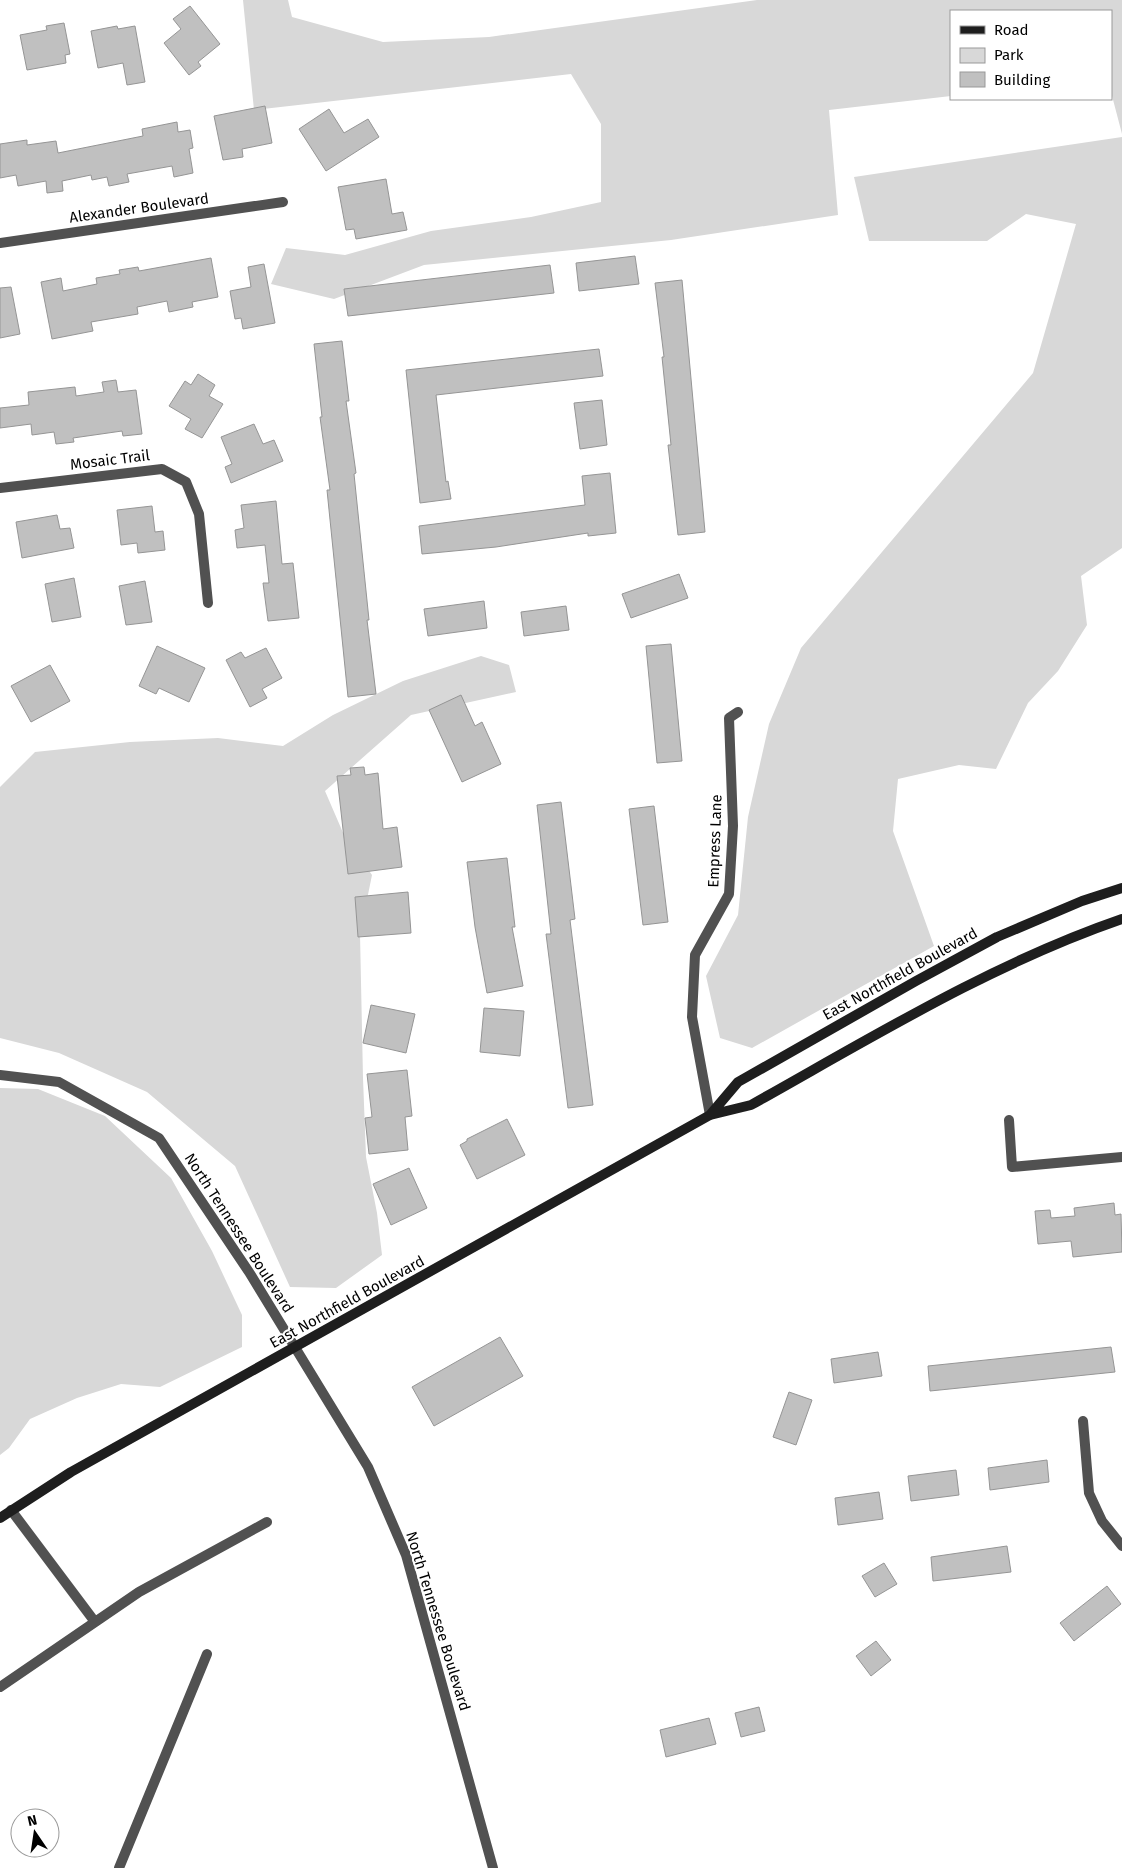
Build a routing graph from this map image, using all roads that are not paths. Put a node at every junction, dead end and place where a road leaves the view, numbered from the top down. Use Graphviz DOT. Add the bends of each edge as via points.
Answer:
graph roads {
  1 [pos="283,202"];
  2 [pos="0,243"];
  3 [pos="0,488"];
  4 [pos="208,603"];
  5 [pos="738,712"];
  6 [pos="1122,888"];
  7 [pos="1122,919"];
  8 [pos="0,1075"];
  9 [pos="710,1115"];
  10 [pos="1008,1120"];
  11 [pos="1122,1157"];
  12 [pos="295,1347"];
  13 [pos="1083,1421"];
  14 [pos="11,1510"];
  15 [pos="0,1518"];
  16 [pos="267,1522"];
  17 [pos="1122,1546"];
  18 [pos="95,1622"];
  19 [pos="207,1654"];
  20 [pos="0,1687"];
  21 [pos="119,1868"];
  22 [pos="494,1868"];
  1 -- 2 [label="street, Alexander Boulevard"];
  3 -- 4 [label="street, Mosaic Trail" via="162,470 186,482 199,514"];
  5 -- 9 [label="street, Empress Lane" via="729,718 733,826 729,894 695,955 692,1017"];
  6 -- 9 [label="main road, East Northfield Boulevard" via="997,937 916,981 738,1082"];
  7 -- 9 [label="main road, East Northfield Boulevard" via="1088,930 988,976 751,1106"];
  8 -- 12 [label="street, North Tennessee Boulevard" via="59,1082 159,1138"];
  9 -- 12 [label="main road, East Northfield Boulevard"];
  10 -- 11 [label="street" via="1012,1167"];
  12 -- 14 [label="main road, East Northfield Boulevard" via="71,1472"];
  12 -- 22 [label="street, North Tennessee Boulevard" via="368,1467 406,1555"];
  13 -- 17 [label="street" via="1089,1492 1102,1521"];
  14 -- 15 [label="main road, East Northfield Boulevard"];
  14 -- 18 [label="street"];
  16 -- 18 [label="street" via="139,1592"];
  18 -- 20 [label="street"];
  19 -- 21 [label="street"];
}
